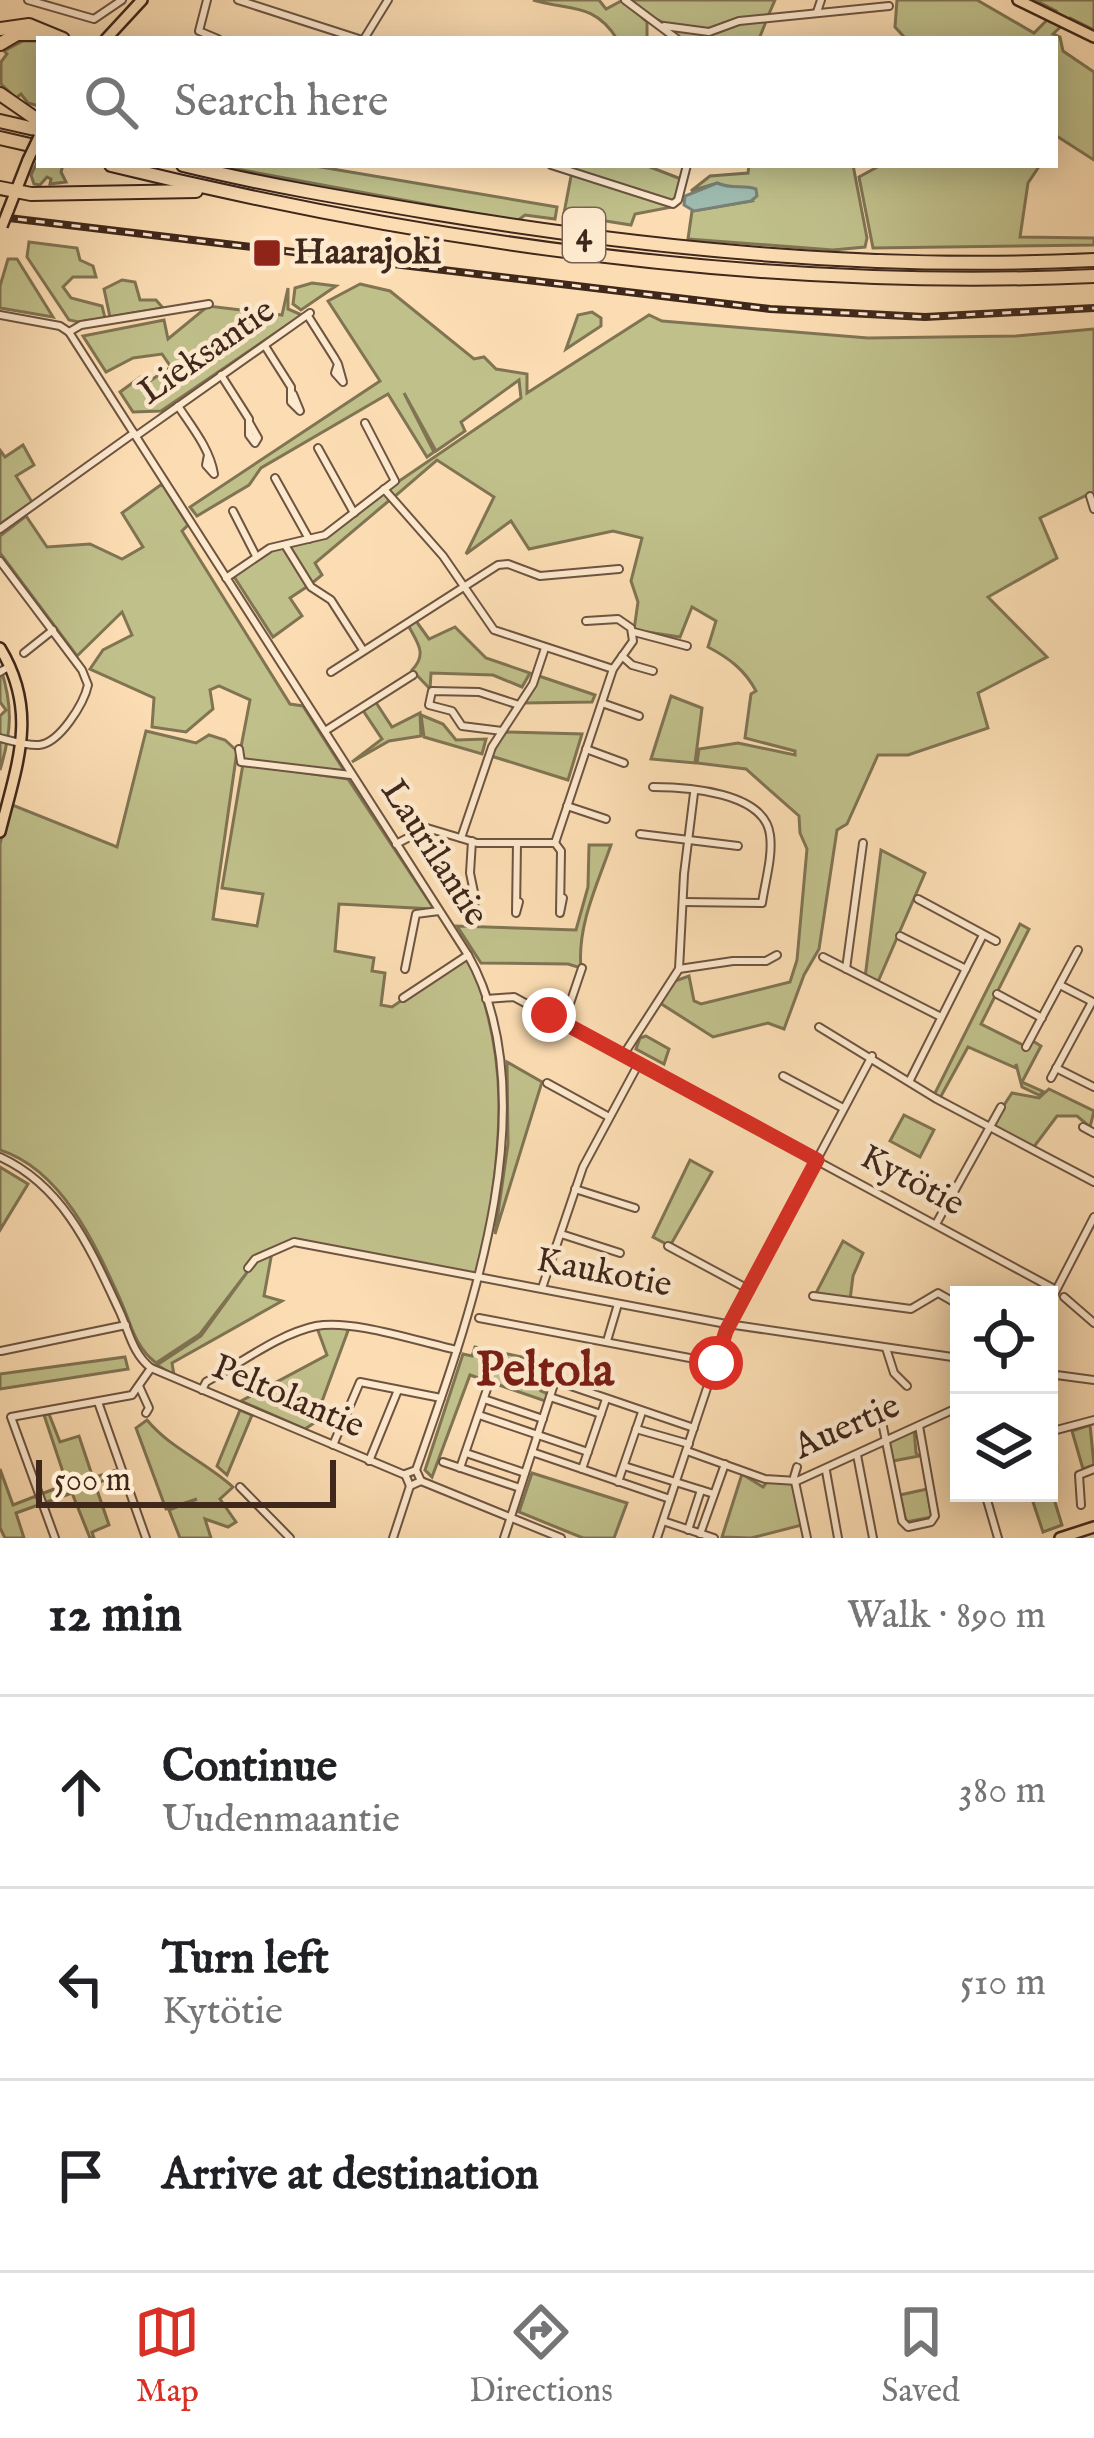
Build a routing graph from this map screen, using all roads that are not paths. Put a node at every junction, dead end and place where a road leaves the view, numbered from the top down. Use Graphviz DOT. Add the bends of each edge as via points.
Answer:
graph roads {
  1 [pos="28,0"];
  2 [pos="122,0"];
  3 [pos="142,0"];
  4 [pos="207,0"];
  5 [pos="238,0"];
  6 [pos="388,0"];
  7 [pos="625,0"];
  8 [pos="821,0"];
  9 [pos="1018,0"];
  10 [pos="889,6"];
  11 [pos="817,12"];
  12 [pos="664,26"];
  13 [pos="0,29"];
  14 [pos="328,35"];
  15 [pos="38,36"];
  16 [pos="56,36"];
  17 [pos="109,36"];
  18 [pos="211,36"];
  19 [pos="364,36"];
  20 [pos="674,36"];
  21 [pos="1094,38"];
  22 [pos="0,44"];
  23 [pos="0,94"];
  24 [pos="0,121"];
  25 [pos="36,127"];
  26 [pos="36,129"];
  27 [pos="0,138"];
  28 [pos="36,138"];
  29 [pos="36,146"];
  30 [pos="125,168"];
  31 [pos="199,168"];
  32 [pos="560,168"];
  33 [pos="686,168"];
  34 [pos="7,190"];
  35 [pos="244,195"];
  36 [pos="1,229"];
  37 [pos="1094,260"];
  38 [pos="1094,275"];
  39 [pos="208,304"];
  40 [pos="0,315"];
  41 [pos="69,332"];
  42 [pos="264,345"];
  43 [pos="338,364"];
  44 [pos="221,375"];
  45 [pos="293,394"];
  46 [pos="178,406"];
  47 [pos="365,422"];
  48 [pos="250,424"];
  49 [pos="135,435"];
  50 [pos="319,448"];
  51 [pos="208,455"];
  52 [pos="275,478"];
  53 [pos="385,489"];
  54 [pos="1090,496"];
  55 [pos="1094,509"];
  56 [pos="233,511"];
  57 [pos="354,513"];
  58 [pos="0,529"];
  59 [pos="309,539"];
  60 [pos="285,545"];
  61 [pos="256,557"];
  62 [pos="0,561"];
  63 [pos="620,569"];
  64 [pos="226,578"];
  65 [pos="464,587"];
  66 [pos="586,621"];
  67 [pos="53,631"];
  68 [pos="634,632"];
  69 [pos="687,646"];
  70 [pos="0,648"];
  71 [pos="545,648"];
  72 [pos="363,650"];
  73 [pos="24,653"];
  74 [pos="622,656"];
  75 [pos="613,669"];
  76 [pos="653,671"];
  77 [pos="331,672"];
  78 [pos="413,675"];
  79 [pos="602,703"];
  80 [pos="519,705"];
  81 [pos="638,716"];
  82 [pos="502,731"];
  83 [pos="324,732"];
  84 [pos="0,738"];
  85 [pos="22,742"];
  86 [pos="239,749"];
  87 [pos="586,749"];
  88 [pos="624,763"];
  89 [pos="351,776"];
  90 [pos="652,788"];
  91 [pos="694,792"];
  92 [pos="567,806"];
  93 [pos="606,819"];
  94 [pos="0,832"];
  95 [pos="640,834"];
  96 [pos="461,838"];
  97 [pos="472,841"];
  98 [pos="556,842"];
  99 [pos="688,842"];
  100 [pos="517,843"];
  101 [pos="863,843"];
  102 [pos="396,844"];
  103 [pos="738,846"];
  104 [pos="475,897"];
  105 [pos="563,898"];
  106 [pos="918,899"];
  107 [pos="519,902"];
  108 [pos="683,902"];
  109 [pos="439,911"];
  110 [pos="983,934"];
  111 [pos="900,936"];
  112 [pos="996,940"];
  113 [pos="1078,950"];
  114 [pos="467,955"];
  115 [pos="777,955"];
  116 [pos="823,958"];
  117 [pos="582,968"];
  118 [pos="405,969"];
  119 [pos="679,969"];
  120 [pos="846,969"];
  121 [pos="966,969"];
  122 [pos="1059,985"];
  123 [pos="997,994"];
  124 [pos="403,998"];
  125 [pos="486,999"];
  126 [pos="1093,1002"];
  127 [pos="941,1017"];
  128 [pos="1042,1018"];
  129 [pos="563,1022"];
  130 [pos="819,1027"];
  131 [pos="1026,1047"];
  132 [pos="624,1054"];
  133 [pos="872,1056"];
  134 [pos="639,1063"];
  135 [pos="1056,1068"];
  136 [pos="783,1076"];
  137 [pos="1051,1078"];
  138 [pos="910,1081"];
  139 [pos="547,1083"];
  140 [pos="1094,1087"];
  141 [pos="1001,1107"];
  142 [pos="843,1108"];
  143 [pos="609,1117"];
  144 [pos="989,1126"];
  145 [pos="1083,1126"];
  146 [pos="1094,1132"];
  147 [pos="0,1157"];
  148 [pos="817,1160"];
  149 [pos="1094,1182"];
  150 [pos="575,1189"];
  151 [pos="635,1208"];
  152 [pos="1094,1217"];
  153 [pos="936,1224"];
  154 [pos="560,1234"];
  155 [pos="668,1246"];
  156 [pos="620,1253"];
  157 [pos="248,1268"];
  158 [pos="481,1277"];
  159 [pos="1049,1286"];
  160 [pos="1058,1286"];
  161 [pos="542,1288"];
  162 [pos="748,1289"];
  163 [pos="814,1296"];
  164 [pos="1064,1297"];
  165 [pos="950,1300"];
  166 [pos="619,1303"];
  167 [pos="479,1318"];
  168 [pos="1094,1323"];
  169 [pos="126,1324"];
  170 [pos="730,1324"];
  171 [pos="607,1341"];
  172 [pos="886,1348"];
  173 [pos="457,1350"];
  174 [pos="1,1352"];
  175 [pos="950,1357"];
  176 [pos="716,1363"];
  177 [pos="151,1368"];
  178 [pos="1058,1375"];
  179 [pos="1094,1380"];
  180 [pos="907,1385"];
  181 [pos="139,1386"];
  182 [pos="487,1389"];
  183 [pos="202,1390"];
  184 [pos="398,1390"];
  185 [pos="550,1397"];
  186 [pos="441,1398"];
  187 [pos="606,1399"];
  188 [pos="484,1400"];
  189 [pos="98,1402"];
  190 [pos="950,1411"];
  191 [pos="642,1412"];
  192 [pos="146,1413"];
  193 [pos="601,1414"];
  194 [pos="479,1415"];
  195 [pos="881,1417"];
  196 [pos="543,1419"];
  197 [pos="1094,1420"];
  198 [pos="919,1426"];
  199 [pos="694,1428"];
  200 [pos="636,1429"];
  201 [pos="1058,1430"];
  202 [pos="538,1435"];
  203 [pos="886,1442"];
  204 [pos="333,1445"];
  205 [pos="688,1448"];
  206 [pos="532,1452"];
  207 [pos="588,1452"];
  208 [pos="466,1453"];
  209 [pos="857,1455"];
  210 [pos="369,1461"];
  211 [pos="442,1462"];
  212 [pos="725,1464"];
  213 [pos="624,1466"];
  214 [pos="797,1467"];
  215 [pos="460,1468"];
  216 [pos="582,1469"];
  217 [pos="1094,1469"];
  218 [pos="416,1470"];
  219 [pos="825,1470"];
  220 [pos="525,1473"];
  221 [pos="405,1475"];
  222 [pos="421,1480"];
  223 [pos="797,1481"];
  224 [pos="619,1482"];
  225 [pos="676,1483"];
  226 [pos="240,1486"];
  227 [pos="410,1486"];
  228 [pos="520,1488"];
  229 [pos="701,1490"];
  230 [pos="714,1495"];
  231 [pos="670,1499"];
  232 [pos="988,1502"];
  233 [pos="1081,1505"];
  234 [pos="511,1517"];
  235 [pos="663,1521"];
  236 [pos="1094,1527"];
  237 [pos="688,1530"];
  238 [pos="700,1534"];
  239 [pos="55,1538"];
  240 [pos="146,1538"];
  241 [pos="290,1538"];
  242 [pos="393,1538"];
  243 [pos="504,1538"];
  244 [pos="562,1538"];
  245 [pos="657,1538"];
  246 [pos="714,1538"];
  247 [pos="807,1538"];
  248 [pos="838,1538"];
  249 [pos="873,1538"];
  250 [pos="998,1538"];
  251 [pos="1060,1538"];
  1 -- 2 [label="street" via="94,20"];
  3 -- 17 [label="main road"];
  4 -- 18 [label="street" via="199,31"];
  5 -- 14 [label="street"];
  6 -- 19 [label="street"];
  7 -- 12 [label="street"];
  8 -- 11 [label="street"];
  9 -- 21 [label="main road"];
  10 -- 11 [label="street"];
  11 -- 12 [label="street" via="709,32"];
  12 -- 20 [label="street"];
  13 -- 16 [label="highway" via="29,25"];
  15 -- 22 [label="highway" via="23,33"];
  23 -- 25 [label="highway"];
  24 -- 26 [label="highway"];
  27 -- 29 [label="highway"];
  28 -- 34 [label="main road, bridge"];
  30 -- 35 [label="highway, 4"];
  31 -- 37 [label="highway, 4" via="444,215 679,247 897,261"];
  32 -- 33 [label="street" via="673,204"];
  34 -- 35 [label="highway"];
  34 -- 36 [label="main road, bridge"];
  35 -- 38 [label="highway, 4" via="678,263 897,277"];
  39 -- 41 [label="street"];
  40 -- 41 [label="street"];
  41 -- 49 [label="street, Laurilantie"];
  42 -- 43 [label="street, Lieksantie" via="309,314"];
  42 -- 44 [label="street, Lieksantie"];
  42 -- 45 [label="street"];
  44 -- 46 [label="street, Lieksantie"];
  44 -- 48 [label="street"];
  46 -- 49 [label="street, Lieksantie"];
  46 -- 51 [label="street"];
  47 -- 53 [label="street" via="395,481"];
  49 -- 58 [label="street, Lieksantie"];
  49 -- 64 [label="street, Laurilantie"];
  50 -- 57 [label="street"];
  52 -- 59 [label="street"];
  53 -- 57 [label="street"];
  53 -- 65 [label="street"];
  54 -- 55 [label="street"];
  56 -- 61 [label="street"];
  57 -- 59 [label="street"];
  59 -- 60 [label="street"];
  60 -- 61 [label="street"];
  60 -- 72 [label="street"];
  61 -- 64 [label="street"];
  62 -- 67 [label="street"];
  63 -- 65 [label="street" via="540,576 499,565"];
  64 -- 83 [label="street, Laurilantie"];
  65 -- 71 [label="street" via="494,630"];
  65 -- 72 [label="street"];
  66 -- 68 [label="street" via="618,620"];
  67 -- 73 [label="street"];
  67 -- 85 [label="street" via="82,670 87,694 48,743"];
  68 -- 69 [label="street"];
  68 -- 74 [label="street"];
  70 -- 85 [label="main road" via="19,686"];
  71 -- 75 [label="street"];
  71 -- 80 [label="street"];
  72 -- 77 [label="street"];
  74 -- 75 [label="street"];
  74 -- 76 [label="street"];
  75 -- 79 [label="street"];
  78 -- 83 [label="street"];
  79 -- 81 [label="street"];
  79 -- 87 [label="street"];
  80 -- 82 [label="street"];
  80 -- 82 [label="street" via="478,692 432,692 429,705 452,711 462,726"];
  82 -- 96 [label="street"];
  83 -- 89 [label="street, Laurilantie"];
  84 -- 85 [label="street"];
  85 -- 94 [label="main road"];
  86 -- 89 [label="street" via="241,762"];
  87 -- 88 [label="street"];
  87 -- 92 [label="street"];
  89 -- 102 [label="street, Laurilantie"];
  90 -- 91 [label="street"];
  91 -- 99 [label="street"];
  91 -- 108 [label="street" via="750,804 770,834 763,903"];
  92 -- 93 [label="street"];
  92 -- 98 [label="street"];
  95 -- 99 [label="street"];
  96 -- 97 [label="street"];
  96 -- 102 [label="street" via="427,828"];
  97 -- 100 [label="street"];
  97 -- 104 [label="street"];
  98 -- 100 [label="street"];
  98 -- 105 [label="street"];
  99 -- 103 [label="street"];
  99 -- 108 [label="street"];
  100 -- 107 [label="street"];
  101 -- 120 [label="street"];
  102 -- 109 [label="street, Laurilantie"];
  106 -- 110 [label="street"];
  108 -- 119 [label="street"];
  109 -- 114 [label="street, Laurilantie"];
  109 -- 118 [label="street" via="416,914"];
  110 -- 112 [label="street"];
  110 -- 121 [label="street"];
  111 -- 121 [label="street"];
  113 -- 122 [label="street"];
  114 -- 124 [label="street"];
  114 -- 125 [label="street, Laurilantie"];
  115 -- 119 [label="street"];
  116 -- 120 [label="street"];
  117 -- 129 [label="street"];
  119 -- 132 [label="street"];
  120 -- 127 [label="street"];
  121 -- 127 [label="street"];
  122 -- 126 [label="street"];
  122 -- 128 [label="street"];
  123 -- 128 [label="street"];
  125 -- 129 [label="street, Kytötie" via="510,996"];
  125 -- 158 [label="street, Laurilantie" via="501,1126"];
  126 -- 135 [label="street"];
  127 -- 138 [label="street"];
  128 -- 131 [label="street"];
  129 -- 132 [label="street, Kytötie"];
  130 -- 133 [label="street"];
  132 -- 134 [label="street, Kytötie"];
  133 -- 138 [label="street"];
  133 -- 142 [label="street"];
  134 -- 143 [label="street"];
  134 -- 148 [label="street, Kytötie"];
  135 -- 137 [label="street"];
  135 -- 140 [label="street"];
  136 -- 142 [label="street"];
  138 -- 144 [label="street"];
  139 -- 143 [label="street"];
  141 -- 144 [label="street"];
  142 -- 148 [label="street"];
  143 -- 150 [label="street"];
  144 -- 149 [label="street"];
  144 -- 153 [label="street"];
  145 -- 146 [label="street"];
  147 -- 169 [label="street" via="58,1198"];
  148 -- 153 [label="street, Kytötie"];
  148 -- 162 [label="street"];
  150 -- 151 [label="street"];
  150 -- 154 [label="street"];
  152 -- 160 [label="street"];
  153 -- 159 [label="street, Kytötie"];
  154 -- 156 [label="street"];
  154 -- 161 [label="street"];
  155 -- 162 [label="street"];
  157 -- 158 [label="street, Kaukotie" via="294,1242"];
  158 -- 161 [label="street, Kaukotie"];
  158 -- 173 [label="street, Laurilantie"];
  161 -- 166 [label="street, Kaukotie"];
  162 -- 170 [label="street"];
  163 -- 165 [label="street" via="910,1309 938,1293"];
  164 -- 168 [label="street"];
  166 -- 170 [label="street, Kaukotie"];
  166 -- 171 [label="street"];
  167 -- 171 [label="street"];
  169 -- 174 [label="street"];
  169 -- 177 [label="street"];
  170 -- 172 [label="street, Kaukotie"];
  170 -- 176 [label="street"];
  171 -- 176 [label="street"];
  172 -- 175 [label="street, Kaukotie"];
  172 -- 180 [label="street"];
  173 -- 183 [label="street" via="317,1326"];
  173 -- 186 [label="street, Laurilantie"];
  176 -- 199 [label="street"];
  177 -- 181 [label="street"];
  177 -- 183 [label="street, Peltolantie"];
  178 -- 179 [label="street"];
  181 -- 189 [label="street"];
  181 -- 192 [label="street"];
  182 -- 188 [label="street"];
  183 -- 204 [label="street, Peltolantie"];
  184 -- 186 [label="street"];
  184 -- 204 [label="street" via="360,1382"];
  184 -- 210 [label="street"];
  185 -- 187 [label="street" via="556,1378"];
  185 -- 193 [label="street"];
  185 -- 196 [label="street"];
  186 -- 218 [label="street, Laurilantie"];
  187 -- 191 [label="street"];
  187 -- 193 [label="street"];
  188 -- 194 [label="street"];
  188 -- 196 [label="street"];
  189 -- 239 [label="street" via="11,1417"];
  189 -- 240 [label="street"];
  190 -- 198 [label="street, Auertie"];
  191 -- 199 [label="street"];
  191 -- 200 [label="street"];
  193 -- 207 [label="street"];
  194 -- 202 [label="street"];
  194 -- 208 [label="street"];
  195 -- 203 [label="street"];
  196 -- 202 [label="street"];
  197 -- 201 [label="street"];
  198 -- 203 [label="street, Auertie"];
  198 -- 203 [label="street" via="931,1522 902,1521"];
  199 -- 205 [label="street"];
  200 -- 205 [label="street, Auertie"];
  200 -- 213 [label="street"];
  202 -- 206 [label="street"];
  202 -- 207 [label="street"];
  203 -- 209 [label="street, Auertie"];
  204 -- 210 [label="street, Peltolantie"];
  205 -- 212 [label="street, Auertie"];
  205 -- 225 [label="street"];
  206 -- 216 [label="street"];
  206 -- 220 [label="street"];
  207 -- 216 [label="street"];
  208 -- 215 [label="street"];
  208 -- 220 [label="street"];
  209 -- 219 [label="street, Auertie"];
  209 -- 249 [label="street"];
  210 -- 221 [label="street, Peltolantie"];
  211 -- 215 [label="street"];
  212 -- 223 [label="street, Auertie"];
  212 -- 230 [label="street"];
  213 -- 224 [label="street"];
  213 -- 225 [label="street"];
  214 -- 223 [label="street"];
  215 -- 228 [label="street"];
  216 -- 224 [label="street"];
  217 -- 233 [label="street" via="1076,1481"];
  218 -- 221 [label="street"];
  218 -- 222 [label="street"];
  219 -- 223 [label="street, Auertie"];
  219 -- 248 [label="street"];
  220 -- 228 [label="street"];
  221 -- 227 [label="street"];
  222 -- 227 [label="street"];
  222 -- 234 [label="street"];
  223 -- 247 [label="street"];
  224 -- 231 [label="street"];
  225 -- 229 [label="street"];
  225 -- 231 [label="street"];
  226 -- 241 [label="street"];
  227 -- 242 [label="street"];
  228 -- 234 [label="street"];
  229 -- 230 [label="street"];
  229 -- 237 [label="street"];
  230 -- 238 [label="street"];
  231 -- 235 [label="street"];
  232 -- 250 [label="street"];
  234 -- 243 [label="street"];
  234 -- 244 [label="street"];
  235 -- 237 [label="street"];
  235 -- 245 [label="street"];
  236 -- 251 [label="main road"];
  237 -- 238 [label="street"];
  238 -- 246 [label="street"];
}
